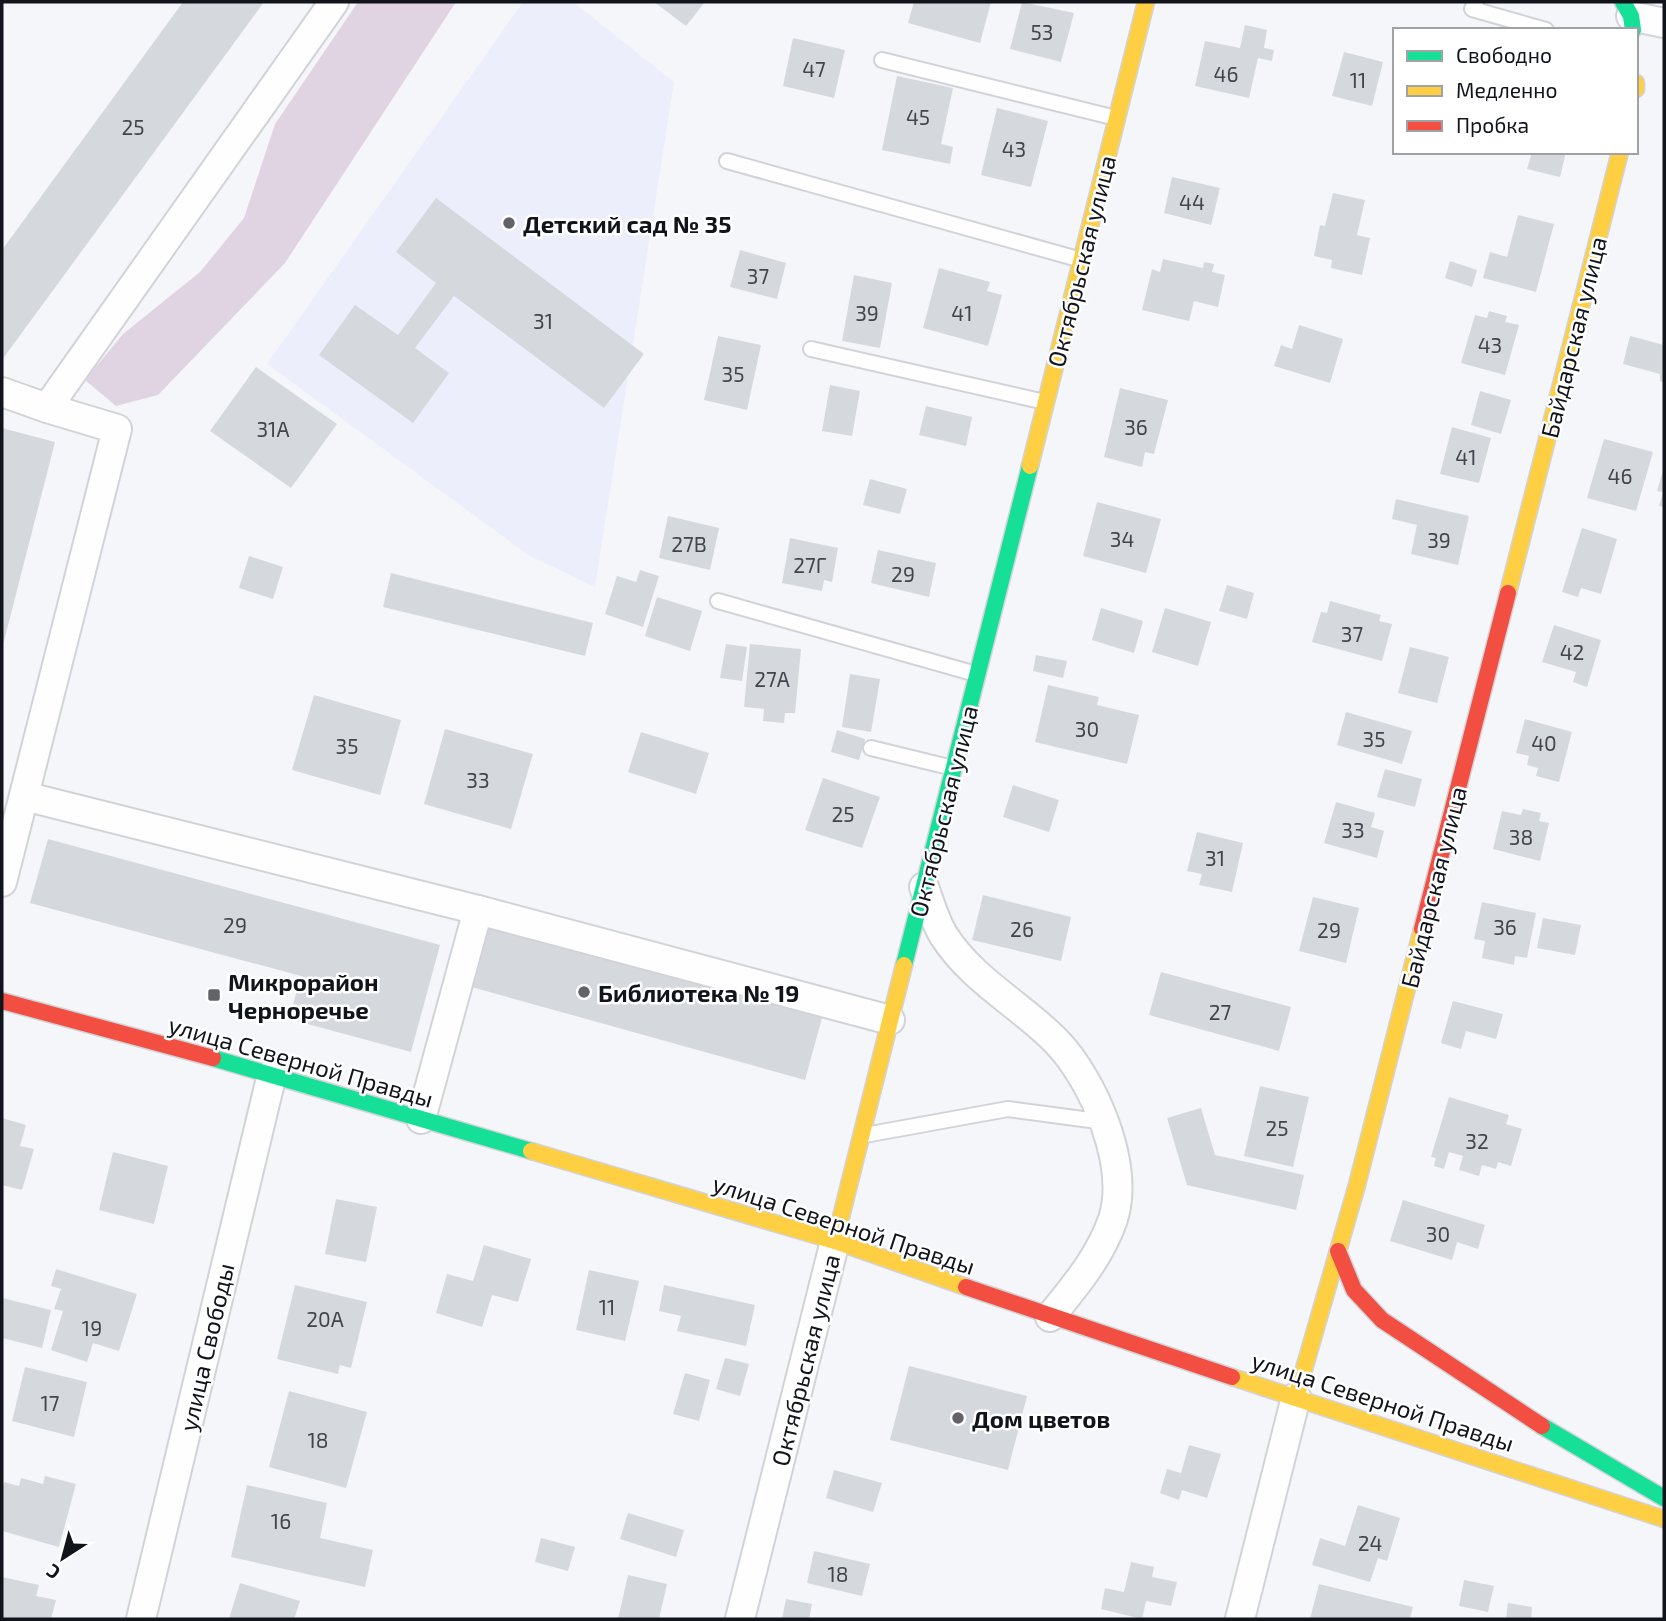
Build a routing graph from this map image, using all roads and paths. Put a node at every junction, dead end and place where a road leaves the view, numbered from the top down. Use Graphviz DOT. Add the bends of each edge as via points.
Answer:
graph roads {
  1 [pos="334,2"];
  2 [pos="1146,2"];
  3 [pos="1476,2"];
  4 [pos="1629,16"];
  5 [pos="1664,23"];
  6 [pos="1539,28"];
  7 [pos="882,60"];
  8 [pos="1118,118"];
  9 [pos="1619,154"];
  10 [pos="727,162"];
  11 [pos="1080,260"];
  12 [pos="811,349"];
  13 [pos="2,392"];
  14 [pos="1046,402"];
  15 [pos="47,408"];
  16 [pos="718,601"];
  17 [pos="978,674"];
  18 [pos="871,748"];
  19 [pos="954,768"];
  20 [pos="24,796"];
  21 [pos="2,883"];
  22 [pos="924,887"];
  23 [pos="478,910"];
  24 [pos="2,1001"];
  25 [pos="890,1020"];
  26 [pos="272,1074"];
  27 [pos="421,1119"];
  28 [pos="1105,1122"];
  29 [pos="863,1136"];
  30 [pos="835,1241"];
  31 [pos="1338,1251"];
  32 [pos="1050,1317"];
  33 [pos="1296,1397"];
  34 [pos="1664,1498"];
  35 [pos="1664,1519"];
  36 [pos="141,1619"];
  37 [pos="740,1619"];
  38 [pos="1240,1619"];
  1 -- 15 [label="street"];
  2 -- 8 [label="main road, Октябрьская улица"];
  3 -- 6 [label="lane" via="1472,9"];
  4 -- 5 [label="street"];
  7 -- 8 [label="lane"];
  8 -- 11 [label="main road, Октябрьская улица"];
  9 -- 31 [label="main road, Байдарская улица"];
  10 -- 11 [label="lane"];
  11 -- 14 [label="main road, Октябрьская улица"];
  12 -- 14 [label="lane"];
  13 -- 15 [label="street"];
  14 -- 17 [label="main road, Октябрьская улица"];
  15 -- 20 [label="street" via="117,429"];
  16 -- 17 [label="lane"];
  17 -- 19 [label="main road, Октябрьская улица"];
  18 -- 19 [label="lane"];
  19 -- 22 [label="main road, Октябрьская улица"];
  20 -- 21 [label="street"];
  20 -- 23 [label="street"];
  22 -- 25 [label="main road, Октябрьская улица"];
  22 -- 28 [label="street" via="943,935 967,966 1057,1042 1084,1077"];
  23 -- 25 [label="street"];
  23 -- 27 [label="street"];
  24 -- 26 [label="main road, улица Северной Правды"];
  25 -- 29 [label="main road, Октябрьская улица"];
  26 -- 27 [label="main road, улица Северной Правды"];
  26 -- 36 [label="street, улица Свободы"];
  27 -- 30 [label="main road, улица Северной Правды"];
  28 -- 29 [label="lane" via="1008,1109"];
  28 -- 32 [label="street" via="1117,1172 1113,1217 1090,1267"];
  29 -- 30 [label="main road, Октябрьская улица"];
  30 -- 32 [label="main road, улица Северной Правды"];
  30 -- 37 [label="street, Октябрьская улица"];
  31 -- 33 [label="main road, Байдарская улица"];
  31 -- 34 [label="main road" via="1354,1290 1382,1320 1527,1418"];
  32 -- 33 [label="main road, улица Северной Правды"];
  33 -- 35 [label="main road, улица Северной Правды"];
  33 -- 38 [label="street, Байдарская улица"];
}
